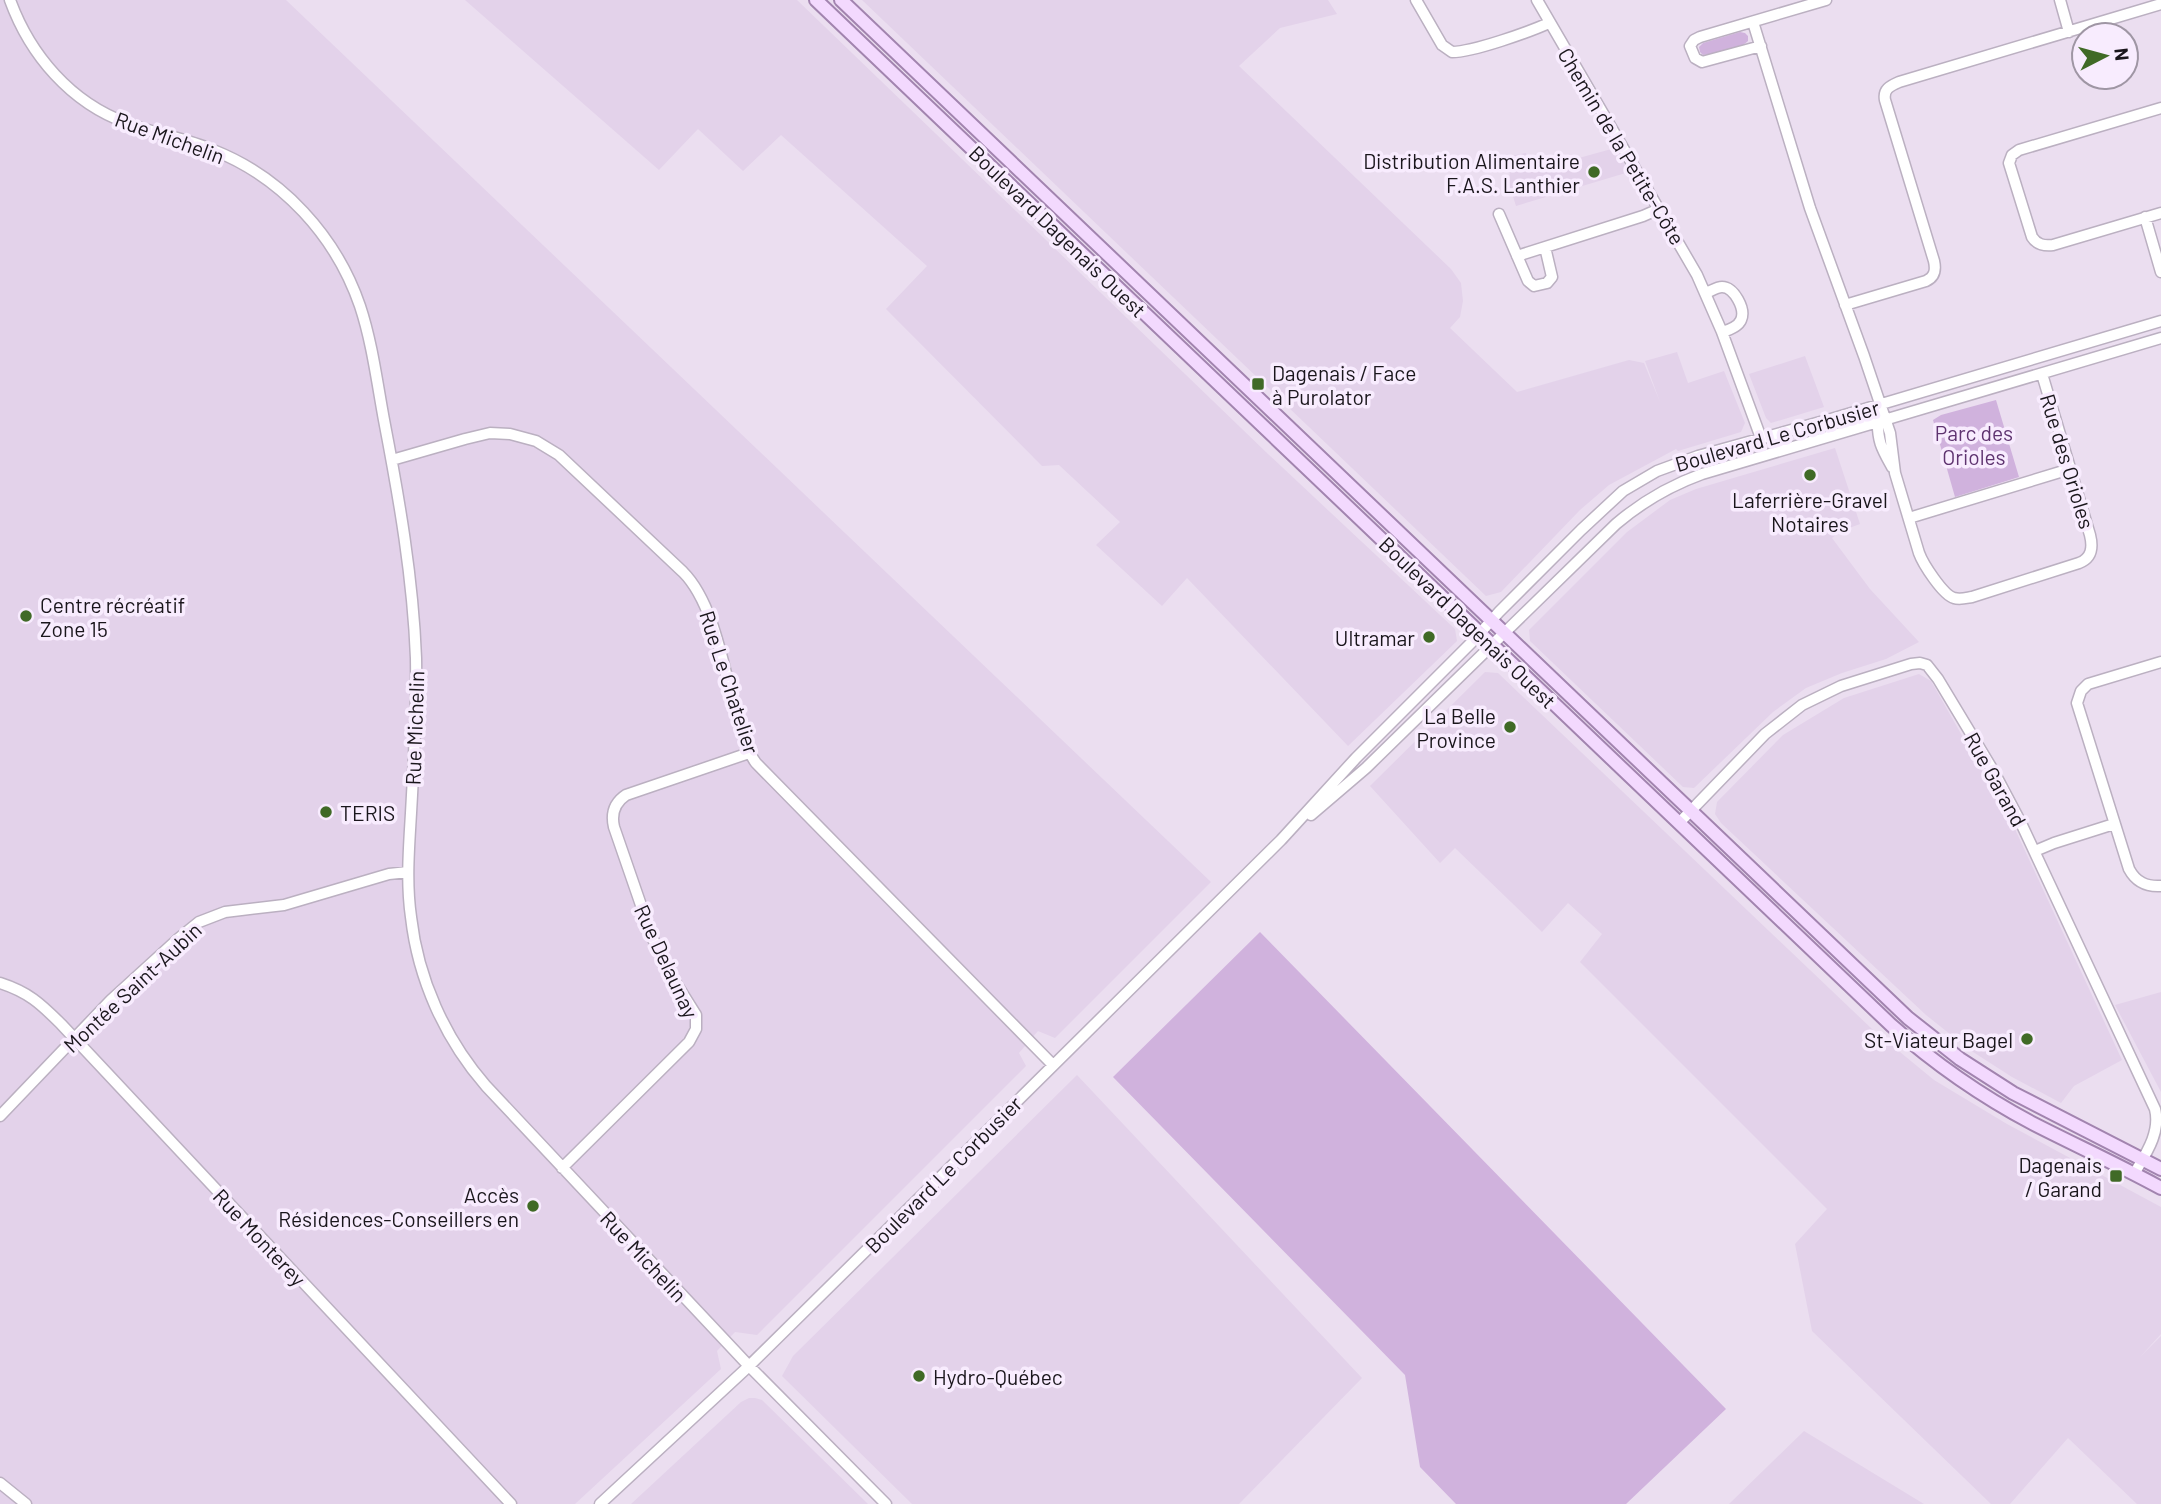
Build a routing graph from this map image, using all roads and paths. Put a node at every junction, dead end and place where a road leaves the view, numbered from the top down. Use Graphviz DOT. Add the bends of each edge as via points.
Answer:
graph roads {
  1 [pos="10,0"];
  2 [pos="816,0"];
  3 [pos="841,0"];
  4 [pos="1416,0"];
  5 [pos="1536,0"];
  6 [pos="1826,0"];
  7 [pos="2060,0"];
  8 [pos="2161,4"];
  9 [pos="1753,22"];
  10 [pos="1549,23"];
  11 [pos="2069,32"];
  12 [pos="1761,46"];
  13 [pos="2161,108"];
  14 [pos="1659,209"];
  15 [pos="2161,213"];
  16 [pos="1499,214"];
  17 [pos="2145,218"];
  18 [pos="1545,247"];
  19 [pos="1517,256"];
  20 [pos="2161,272"];
  21 [pos="1706,293"];
  22 [pos="1845,305"];
  23 [pos="2161,321"];
  24 [pos="1722,332"];
  25 [pos="2161,338"];
  26 [pos="2042,374"];
  27 [pos="1879,405"];
  28 [pos="1882,422"];
  29 [pos="1761,438"];
  30 [pos="392,460"];
  31 [pos="2070,469"];
  32 [pos="1909,517"];
  33 [pos="1491,621"];
  34 [pos="1480,634"];
  35 [pos="1505,634"];
  36 [pos="1492,645"];
  37 [pos="2161,662"];
  38 [pos="749,753"];
  39 [pos="1690,811"];
  40 [pos="1679,824"];
  41 [pos="2114,824"];
  42 [pos="1281,840"];
  43 [pos="2035,851"];
  44 [pos="408,872"];
  45 [pos="2161,886"];
  46 [pos="0,983"];
  47 [pos="74,1038"];
  48 [pos="1053,1065"];
  49 [pos="0,1116"];
  50 [pos="2143,1159"];
  51 [pos="562,1168"];
  52 [pos="2161,1169"];
  53 [pos="2134,1174"];
  54 [pos="2161,1188"];
  55 [pos="749,1366"];
  56 [pos="0,1483"];
  57 [pos="26,1504"];
  58 [pos="511,1504"];
  59 [pos="600,1504"];
  60 [pos="886,1504"];
  1 -- 30 [label="street, Rue Michelin" via="42,60 82,99 119,120 238,161 277,187 315,225 340,261 359,304"];
  2 -- 34 [label="main road, Boulevard Dagenais Ouest"];
  3 -- 33 [label="main road, Boulevard Dagenais Ouest"];
  4 -- 10 [label="street" via="1442,45 1452,52"];
  5 -- 10 [label="street, Chemin de la Petite-Côte"];
  6 -- 9 [label="street"];
  7 -- 11 [label="street"];
  8 -- 11 [label="street"];
  9 -- 12 [label="street, Rue des Orioles"];
  9 -- 12 [label="street" via="1696,39 1690,49 1702,62"];
  10 -- 14 [label="street, Chemin de la Petite-Côte"];
  11 -- 22 [label="street" via="1899,82 1886,90 1885,100 1934,272 1927,280"];
  12 -- 22 [label="street, Rue des Orioles"];
  13 -- 17 [label="street" via="2022,149 2010,160 2038,244 2053,245"];
  14 -- 18 [label="street"];
  14 -- 21 [label="street, Chemin de la Petite-Côte"];
  15 -- 17 [label="street"];
  16 -- 19 [label="street"];
  17 -- 20 [label="street"];
  18 -- 19 [label="street"];
  18 -- 19 [label="street" via="1552,274 1545,284 1530,284"];
  21 -- 24 [label="street, Chemin de la Petite-Côte"];
  21 -- 24 [label="street" via="1724,287 1738,301 1741,320"];
  22 -- 27 [label="street, Rue des Orioles"];
  23 -- 27 [label="street, Boulevard Le Corbusier"];
  24 -- 29 [label="street, Chemin de la Petite-Côte"];
  25 -- 26 [label="street, Boulevard Le Corbusier"];
  26 -- 28 [label="street, Boulevard Le Corbusier"];
  26 -- 31 [label="street, Rue des Orioles"];
  27 -- 28 [label="street, Rue des Orioles"];
  27 -- 29 [label="street, Boulevard Le Corbusier"];
  28 -- 32 [label="street, Rue des Orioles" via="1879,443 1895,473"];
  28 -- 35 [label="street, Boulevard Le Corbusier" via="1662,490 1616,524"];
  29 -- 33 [label="street, Boulevard Le Corbusier" via="1673,465 1623,491"];
  30 -- 38 [label="street, Rue Le Chatelier" via="496,433 530,438 559,454 698,590"];
  30 -- 44 [label="street, Rue Michelin" via="408,564 415,652"];
  31 -- 32 [label="street"];
  31 -- 32 [label="street, Rue des Orioles" via="2091,540 2088,558 1972,597 1958,599 1946,593 1922,560"];
  33 -- 34 [label="street, Boulevard Le Corbusier"];
  33 -- 35 [label="main road, Boulevard Dagenais Ouest"];
  34 -- 36 [label="main road, Boulevard Dagenais Ouest"];
  34 -- 42 [label="street, Boulevard Le Corbusier"];
  35 -- 36 [label="street, Boulevard Le Corbusier"];
  35 -- 39 [label="main road, Boulevard Dagenais Ouest"];
  36 -- 40 [label="main road, Boulevard Dagenais Ouest"];
  36 -- 42 [label="street, Boulevard Le Corbusier" via="1366,768"];
  37 -- 41 [label="street" via="2088,684 2078,696 2078,709"];
  38 -- 48 [label="street, Rue Le Chatelier"];
  38 -- 51 [label="street, Rue Delaunay" via="626,795 614,808 612,819 648,928 694,1012 697,1026 689,1042"];
  39 -- 40 [label="street, Rue Garand"];
  39 -- 43 [label="street, Rue Garand" via="1790,713 1841,686 1920,663 1938,679"];
  39 -- 50 [label="main road, Boulevard Dagenais Ouest" via="1936,1041 2026,1101"];
  40 -- 53 [label="main road, Boulevard Dagenais Ouest" via="1930,1057 2011,1111"];
  41 -- 43 [label="street"];
  41 -- 45 [label="street" via="2133,876 2146,885"];
  42 -- 48 [label="street, Boulevard Le Corbusier"];
  43 -- 50 [label="street, Rue Garand" via="2155,1110 2154,1134"];
  44 -- 47 [label="street, Montée Saint-Aubin" via="284,905 228,911 204,919"];
  44 -- 51 [label="street, Rue Michelin" via="418,953 444,1023 479,1078"];
  46 -- 47 [label="street, Rue Monterey" via="35,998"];
  47 -- 49 [label="street, Montée Saint-Aubin"];
  47 -- 58 [label="street, Rue Monterey"];
  48 -- 55 [label="street, Boulevard Le Corbusier"];
  50 -- 52 [label="main road, Boulevard Dagenais Ouest"];
  50 -- 53 [label="street, Rue Garand"];
  51 -- 55 [label="street, Rue Michelin"];
  53 -- 54 [label="main road, Boulevard Dagenais Ouest"];
  55 -- 59 [label="street, Boulevard Le Corbusier"];
  55 -- 60 [label="street, Rue Michelin"];
  56 -- 57 [label="street"];
}
